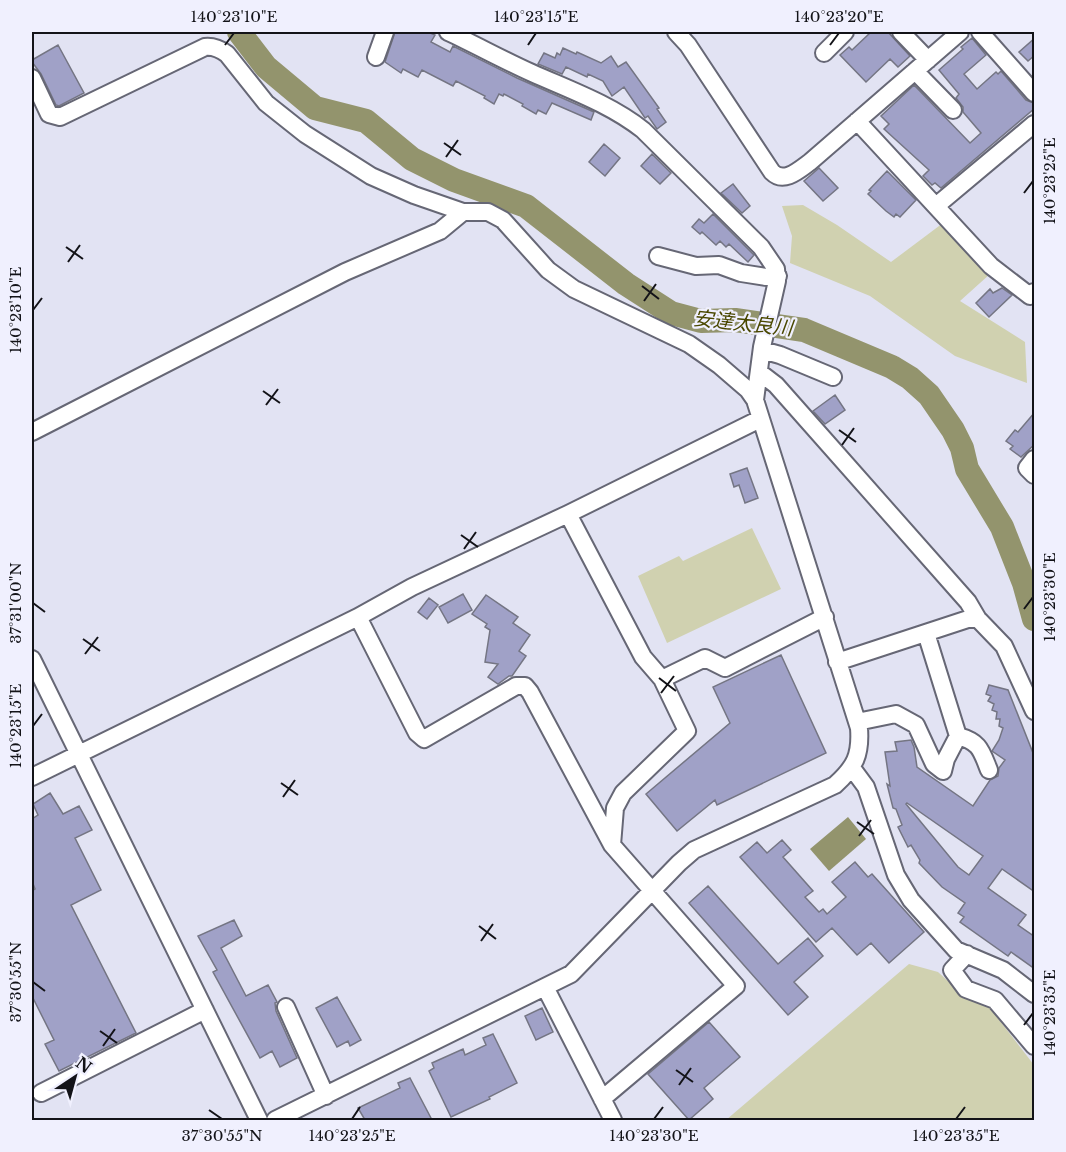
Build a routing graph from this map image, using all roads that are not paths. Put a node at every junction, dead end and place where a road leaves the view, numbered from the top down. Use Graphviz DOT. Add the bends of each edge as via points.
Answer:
graph roads {
  1 [pos="385,32"];
  2 [pos="448,32"];
  3 [pos="675,32"];
  4 [pos="845,32"];
  5 [pos="901,32"];
  6 [pos="960,32"];
  7 [pos="980,32"];
  8 [pos="824,53"];
  9 [pos="376,57"];
  10 [pos="922,65"];
  11 [pos="32,78"];
  12 [pos="1031,82"];
  13 [pos="953,110"];
  14 [pos="857,121"];
  15 [pos="1035,124"];
  16 [pos="936,206"];
  17 [pos="464,212"];
  18 [pos="658,256"];
  19 [pos="777,278"];
  20 [pos="1035,292"];
  21 [pos="762,349"];
  22 [pos="759,372"];
  23 [pos="833,377"];
  24 [pos="755,400"];
  25 [pos="760,419"];
  26 [pos="32,432"];
  27 [pos="1035,459"];
  28 [pos="1035,475"];
  29 [pos="568,514"];
  30 [pos="358,617"];
  31 [pos="825,617"];
  32 [pos="978,619"];
  33 [pos="926,633"];
  34 [pos="32,659"];
  35 [pos="837,662"];
  36 [pos="662,679"];
  37 [pos="1035,711"];
  38 [pos="857,722"];
  39 [pos="958,735"];
  40 [pos="78,754"];
  41 [pos="852,768"];
  42 [pos="989,770"];
  43 [pos="32,777"];
  44 [pos="612,845"];
  45 [pos="652,891"];
  46 [pos="966,954"];
  47 [pos="545,987"];
  48 [pos="1035,994"];
  49 [pos="286,1007"];
  50 [pos="205,1010"];
  51 [pos="1035,1046"];
  52 [pos="41,1093"];
  53 [pos="326,1096"];
  54 [pos="602,1099"];
  55 [pos="260,1120"];
  56 [pos="275,1120"];
  57 [pos="613,1120"];
  1 -- 9 [label="street"];
  2 -- 19 [label="street" via="630,119 761,247 776,269"];
  3 -- 14 [label="street" via="688,45 778,177 791,175 810,162"];
  4 -- 8 [label="street"];
  5 -- 10 [label="street"];
  6 -- 10 [label="street"];
  7 -- 12 [label="street"];
  10 -- 13 [label="street"];
  10 -- 14 [label="street"];
  11 -- 17 [label="street" via="49,114 60,117 205,47 221,49 266,103 305,134 371,176"];
  14 -- 16 [label="street"];
  15 -- 16 [label="street"];
  16 -- 20 [label="street" via="991,266 1030,296"];
  17 -- 24 [label="street" via="488,213 504,220 548,270 574,289 689,344 741,384"];
  17 -- 26 [label="street" via="440,231 345,272"];
  18 -- 19 [label="street"];
  19 -- 21 [label="street"];
  21 -- 22 [label="street"];
  21 -- 23 [label="street"];
  22 -- 24 [label="street"];
  22 -- 32 [label="street" via="776,385 968,602"];
  24 -- 25 [label="street"];
  25 -- 29 [label="street"];
  25 -- 31 [label="street"];
  27 -- 28 [label="street" via="1027,468"];
  29 -- 30 [label="street" via="412,587"];
  29 -- 36 [label="street" via="643,657"];
  30 -- 40 [label="street"];
  30 -- 44 [label="street" via="417,733 424,739 516,686 525,686"];
  31 -- 35 [label="street"];
  31 -- 36 [label="street" via="725,668 705,658"];
  32 -- 33 [label="street"];
  32 -- 37 [label="street" via="1004,646"];
  33 -- 35 [label="street"];
  33 -- 39 [label="street"];
  34 -- 40 [label="street"];
  35 -- 38 [label="street"];
  36 -- 44 [label="street" via="687,731 623,793 615,808"];
  38 -- 39 [label="street" via="896,714 916,725 934,764 944,771"];
  38 -- 41 [label="street" via="859,753"];
  39 -- 42 [label="street" via="977,744"];
  40 -- 43 [label="street"];
  40 -- 50 [label="street"];
  41 -- 45 [label="street" via="835,785 694,850"];
  41 -- 46 [label="street" via="866,787 903,889 948,943"];
  44 -- 45 [label="street"];
  45 -- 47 [label="street" via="571,974"];
  45 -- 54 [label="street" via="736,986"];
  46 -- 48 [label="street" via="1003,970"];
  46 -- 51 [label="street" via="952,970 966,989 995,1000"];
  47 -- 53 [label="street"];
  47 -- 54 [label="street"];
  49 -- 53 [label="street"];
  50 -- 52 [label="street"];
  50 -- 55 [label="street"];
  53 -- 56 [label="street"];
  54 -- 57 [label="street"];
}
